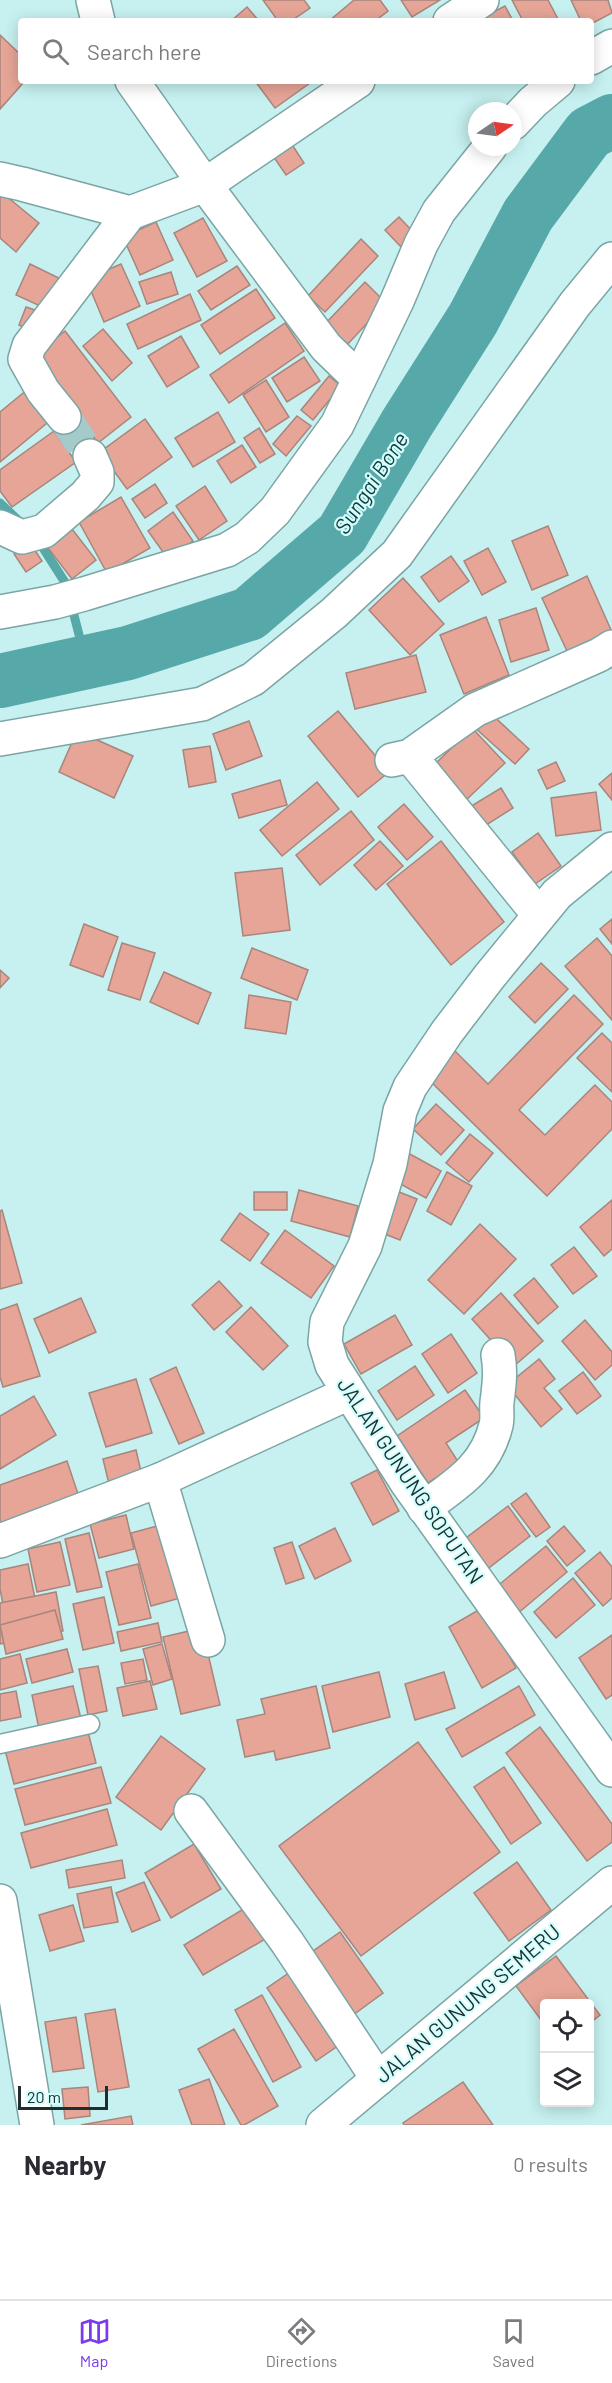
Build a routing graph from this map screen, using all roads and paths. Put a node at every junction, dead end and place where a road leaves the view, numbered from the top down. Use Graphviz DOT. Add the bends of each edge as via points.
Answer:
graph roads {
  1 [pos="93,0"];
  2 [pos="482,0"];
  3 [pos="97,18"];
  4 [pos="455,18"];
  5 [pos="612,46"];
  6 [pos="594,56"];
  7 [pos="134,84"];
  8 [pos="354,84"];
  9 [pos="554,84"];
  10 [pos="522,114"];
  11 [pos="483,156"];
  12 [pos="0,180"];
  13 [pos="205,185"];
  14 [pos="130,213"];
  15 [pos="612,259"];
  16 [pos="359,379"];
  17 [pos="64,417"];
  18 [pos="90,456"];
  19 [pos="22,532"];
  20 [pos="0,612"];
  21 [pos="612,647"];
  22 [pos="0,739"];
  23 [pos="612,849"];
  24 [pos="539,915"];
  25 [pos="498,1355"];
  26 [pos="349,1393"];
  27 [pos="160,1480"];
  28 [pos="424,1508"];
  29 [pos="0,1541"];
  30 [pos="208,1640"];
  31 [pos="90,1724"];
  32 [pos="0,1744"];
  33 [pos="612,1770"];
  34 [pos="191,1811"];
  35 [pos="612,1882"];
  36 [pos="0,1901"];
  37 [pos="378,2079"];
  38 [pos="37,2125"];
  39 [pos="323,2125"];
  1 -- 3 [label="street"];
  2 -- 4 [label="street"];
  5 -- 6 [label="street"];
  7 -- 13 [label="street"];
  8 -- 13 [label="street"];
  9 -- 10 [label="street"];
  11 -- 16 [label="street" via="439,211 420,244"];
  12 -- 14 [label="street"];
  13 -- 14 [label="street"];
  13 -- 16 [label="street" via="326,347"];
  14 -- 17 [label="street" via="29,346 25,359"];
  15 -- 22 [label="street" via="397,554 334,613 253,679 202,704"];
  16 -- 20 [label="street" via="337,426 275,511 247,538 226,550 69,598"];
  18 -- 19 [label="street" via="97,472 96,482 85,496"];
  21 -- 24 [label="street" via="475,710 401,758"];
  23 -- 24 [label="street, JALAN GUNUNG SOPUTAN" via="557,894"];
  24 -- 26 [label="street, JALAN GUNUNG SOPUTAN" via="447,1032 410,1087 400,1111 390,1164 365,1246 327,1322 325,1342 332,1365"];
  25 -- 28 [label="street" via="501,1378 496,1424 481,1462"];
  26 -- 27 [label="street"];
  26 -- 28 [label="street, JALAN GUNUNG SOPUTAN"];
  27 -- 29 [label="street"];
  27 -- 30 [label="street"];
  28 -- 33 [label="street, JALAN GUNUNG SOPUTAN"];
  31 -- 32 [label="lane"];
  34 -- 37 [label="street" via="287,1942"];
  35 -- 37 [label="street, JALAN GUNUNG SEMERU"];
  36 -- 38 [label="street"];
  37 -- 39 [label="street, JALAN GUNUNG SEMERU"];
}
